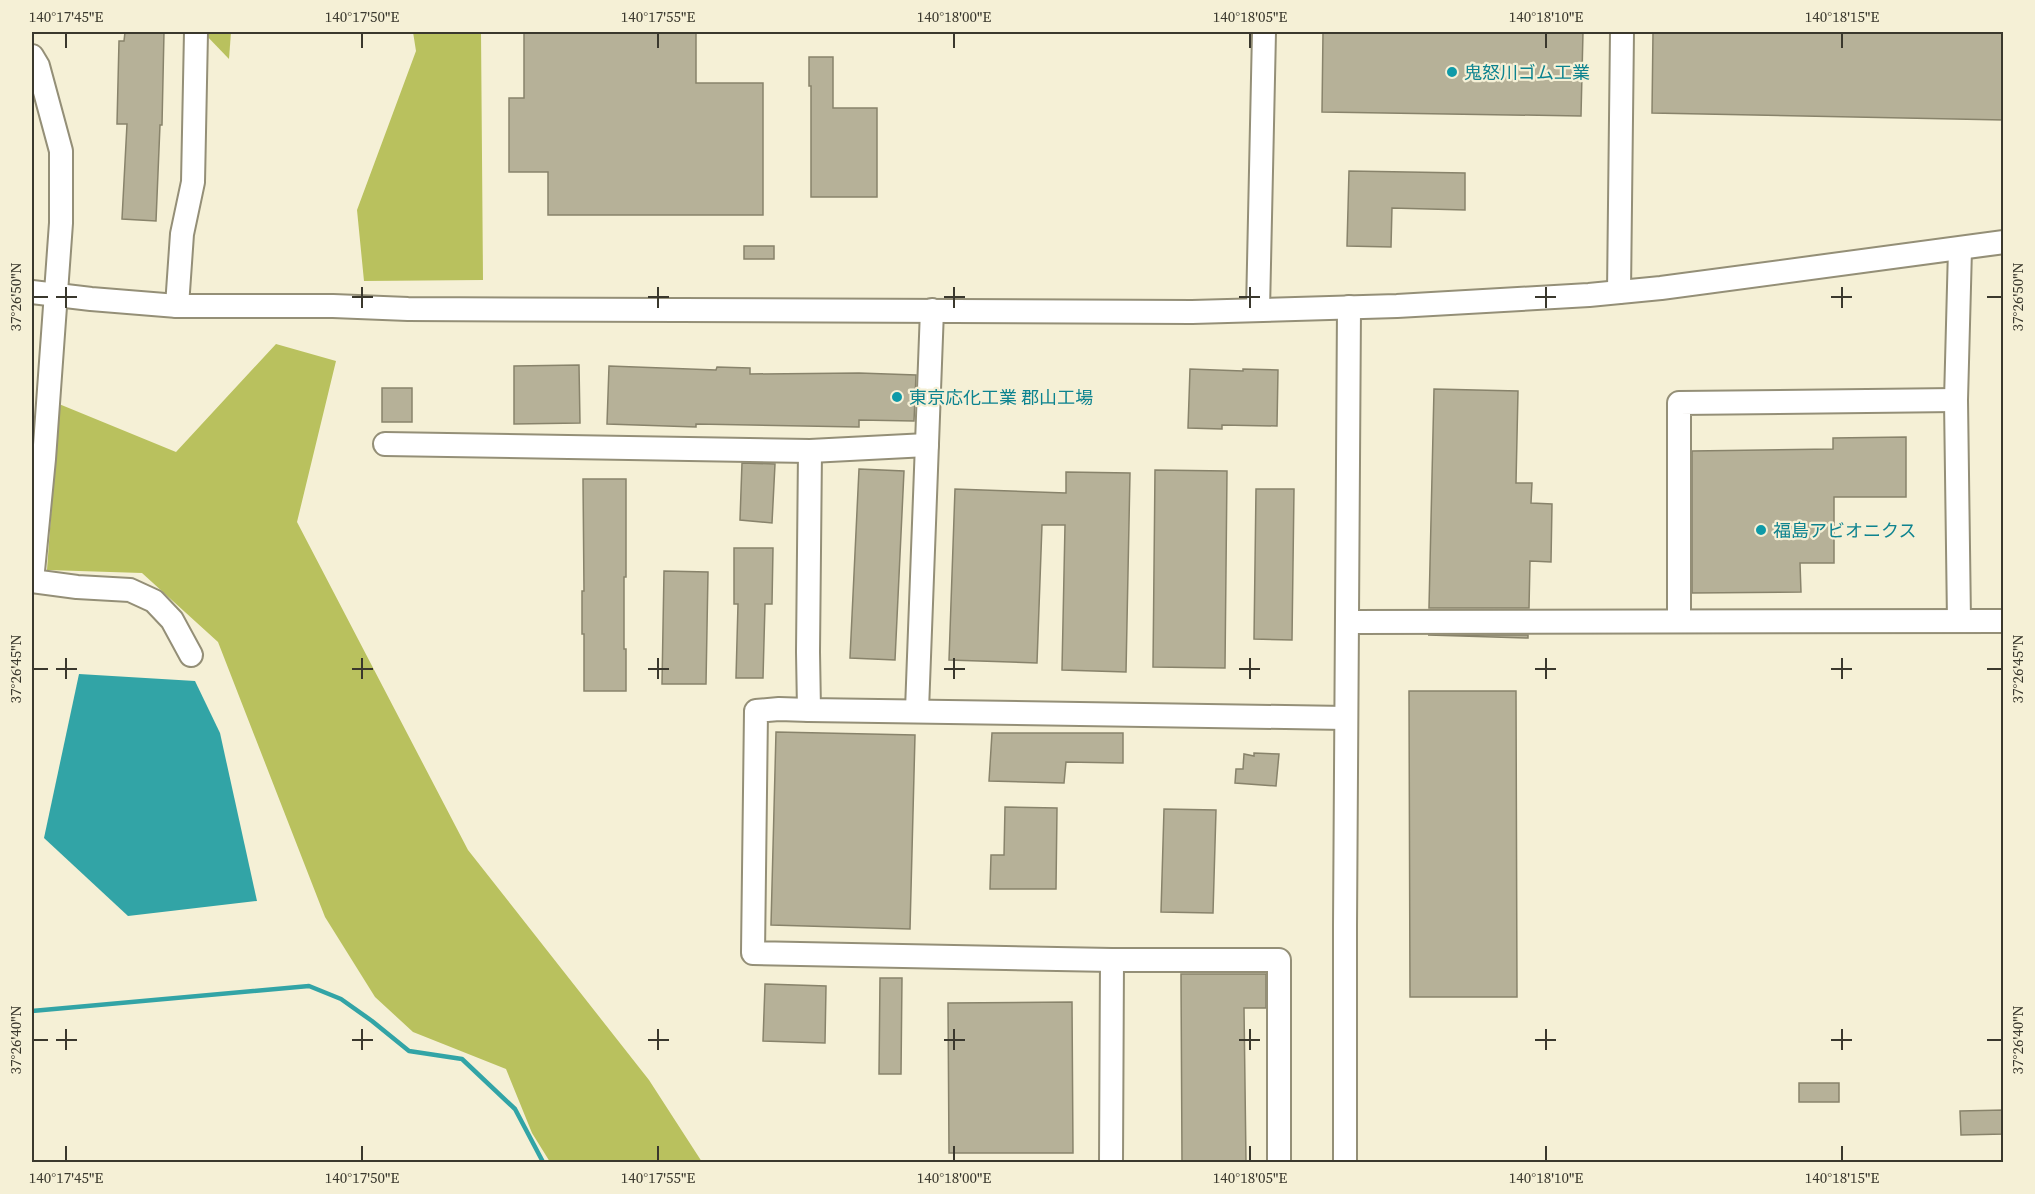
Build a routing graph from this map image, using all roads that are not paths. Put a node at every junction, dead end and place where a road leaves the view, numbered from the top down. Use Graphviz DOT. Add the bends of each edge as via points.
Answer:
graph roads {
  1 [pos="196,32"];
  2 [pos="1264,32"];
  3 [pos="1622,32"];
  4 [pos="32,56"];
  5 [pos="2004,242"];
  6 [pos="1960,249"];
  7 [pos="32,292"];
  8 [pos="1619,292"];
  9 [pos="55,293"];
  10 [pos="177,306"];
  11 [pos="1349,307"];
  12 [pos="932,310"];
  13 [pos="1258,310"];
  14 [pos="1956,400"];
  15 [pos="385,444"];
  16 [pos="927,445"];
  17 [pos="810,451"];
  18 [pos="32,581"];
  19 [pos="1680,621"];
  20 [pos="1959,621"];
  21 [pos="2004,621"];
  22 [pos="1348,622"];
  23 [pos="191,655"];
  24 [pos="809,710"];
  25 [pos="917,710"];
  26 [pos="1346,718"];
  27 [pos="1112,960"];
  28 [pos="1111,1162"];
  29 [pos="1279,1162"];
  30 [pos="1346,1162"];
  1 -- 10 [label="street" via="193,182 182,234"];
  2 -- 13 [label="street"];
  3 -- 8 [label="street"];
  4 -- 9 [label="street" via="61,151 61,223"];
  5 -- 6 [label="street"];
  6 -- 8 [label="street"];
  6 -- 14 [label="street"];
  7 -- 9 [label="street"];
  8 -- 11 [label="street"];
  9 -- 10 [label="street"];
  9 -- 18 [label="street"];
  10 -- 12 [label="street"];
  11 -- 13 [label="street"];
  11 -- 22 [label="street"];
  12 -- 13 [label="street"];
  12 -- 16 [label="street"];
  14 -- 19 [label="street" via="1680,403"];
  14 -- 20 [label="street"];
  15 -- 17 [label="street"];
  16 -- 17 [label="street"];
  16 -- 25 [label="street"];
  17 -- 24 [label="street"];
  18 -- 23 [label="street" via="130,590 154,601 172,620"];
  19 -- 20 [label="street"];
  19 -- 22 [label="street"];
  20 -- 21 [label="street"];
  22 -- 26 [label="street"];
  24 -- 25 [label="street"];
  24 -- 27 [label="street" via="756,711 753,953"];
  25 -- 26 [label="street"];
  26 -- 30 [label="street"];
  27 -- 28 [label="street"];
  27 -- 29 [label="street" via="1279,960"];
}
